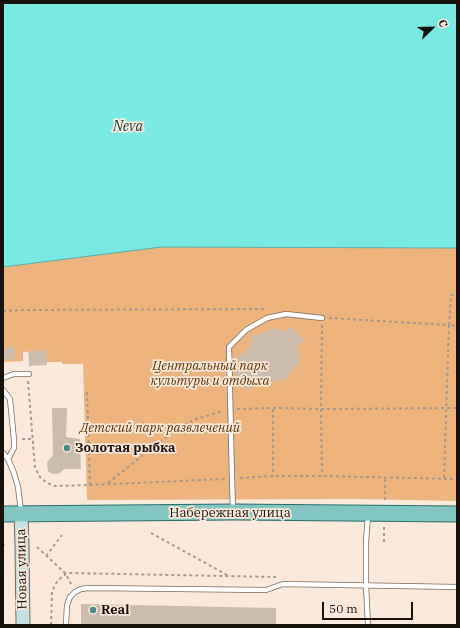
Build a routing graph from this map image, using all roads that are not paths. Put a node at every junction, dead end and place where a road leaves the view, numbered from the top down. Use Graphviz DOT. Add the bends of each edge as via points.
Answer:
graph roads {
  1 [pos="322,318"];
  2 [pos="28,374"];
  3 [pos="3,378"];
  4 [pos="3,390"];
  5 [pos="3,453"];
  6 [pos="6,459"];
  7 [pos="234,512"];
  8 [pos="21,513"];
  9 [pos="368,513"];
  10 [pos="3,514"];
  11 [pos="457,514"];
  12 [pos="366,585"];
  13 [pos="457,587"];
  14 [pos="23,625"];
  15 [pos="66,625"];
  16 [pos="368,625"];
  1 -- 7 [label="lane" via="286,314 267,318 246,330 230,347"];
  2 -- 3 [label="lane" via="14,374"];
  4 -- 6 [label="lane" via="10,399 14,440 14,448"];
  5 -- 6 [label="lane"];
  6 -- 8 [label="lane" via="18,487"];
  7 -- 8 [label="main road, Набережная улица"];
  7 -- 9 [label="main road, Набережная улица"];
  8 -- 10 [label="main road, Набережная улица"];
  8 -- 14 [label="street, Новая улица"];
  9 -- 11 [label="main road, Набережная улица"];
  9 -- 12 [label="lane"];
  12 -- 13 [label="lane"];
  12 -- 15 [label="lane" via="283,584 266,590 88,588 81,589 70,597"];
  12 -- 16 [label="lane"];
}
